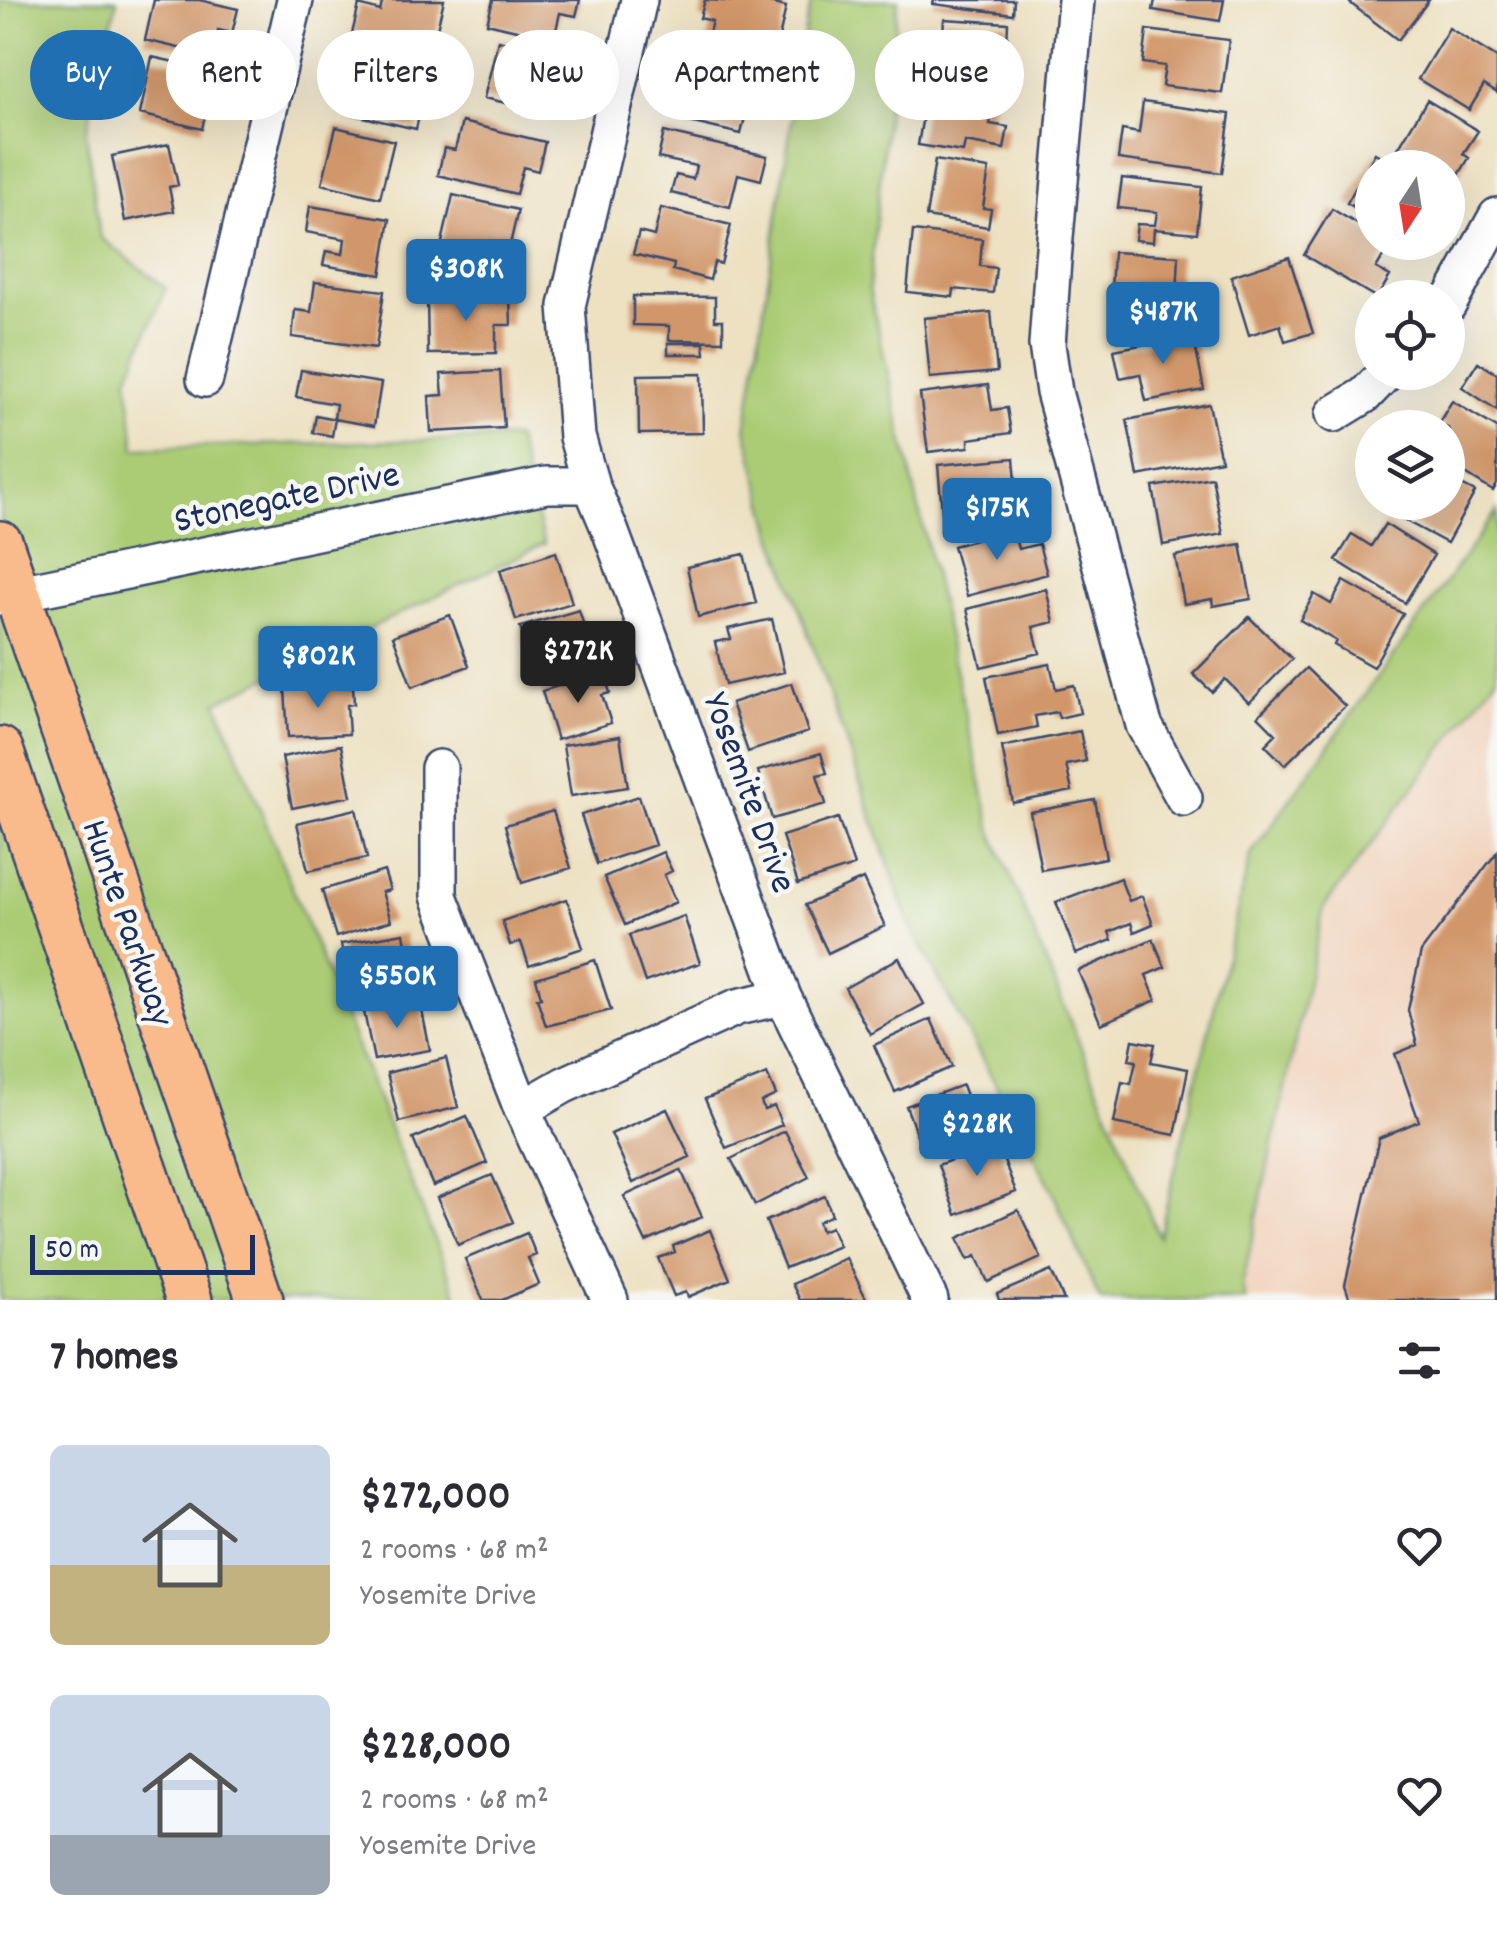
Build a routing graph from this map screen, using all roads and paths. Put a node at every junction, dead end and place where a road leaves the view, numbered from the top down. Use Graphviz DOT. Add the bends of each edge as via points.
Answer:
graph roads {
  1 [pos="295,0"];
  2 [pos="639,0"];
  3 [pos="1076,0"];
  4 [pos="1497,216"];
  5 [pos="1462,280"];
  6 [pos="205,379"];
  7 [pos="1370,390"];
  8 [pos="1334,414"];
  9 [pos="591,485"];
  10 [pos="0,544"];
  11 [pos="8,595"];
  12 [pos="0,750"];
  13 [pos="440,768"];
  14 [pos="1184,798"];
  15 [pos="783,997"];
  16 [pos="522,1109"];
  17 [pos="190,1300"];
  18 [pos="260,1300"];
  19 [pos="610,1300"];
  20 [pos="930,1300"];
  1 -- 6 [label="street"];
  2 -- 9 [label="street, Yosemite Drive" via="566,306 577,437"];
  3 -- 14 [label="street" via="1048,345 1057,402 1144,725"];
  4 -- 5 [label="street"];
  7 -- 8 [label="street"];
  9 -- 11 [label="street, Stonegate Drive" via="546,484"];
  9 -- 15 [label="street, Yosemite Drive"];
  10 -- 11 [label="main road, Hunte Parkway"];
  11 -- 18 [label="main road, Hunte Parkway"];
  12 -- 17 [label="main road, Hunte Parkway"];
  13 -- 16 [label="street" via="439,896"];
  15 -- 16 [label="street" via="737,1007"];
  15 -- 20 [label="street, Yosemite Drive"];
  16 -- 19 [label="street"];
}
